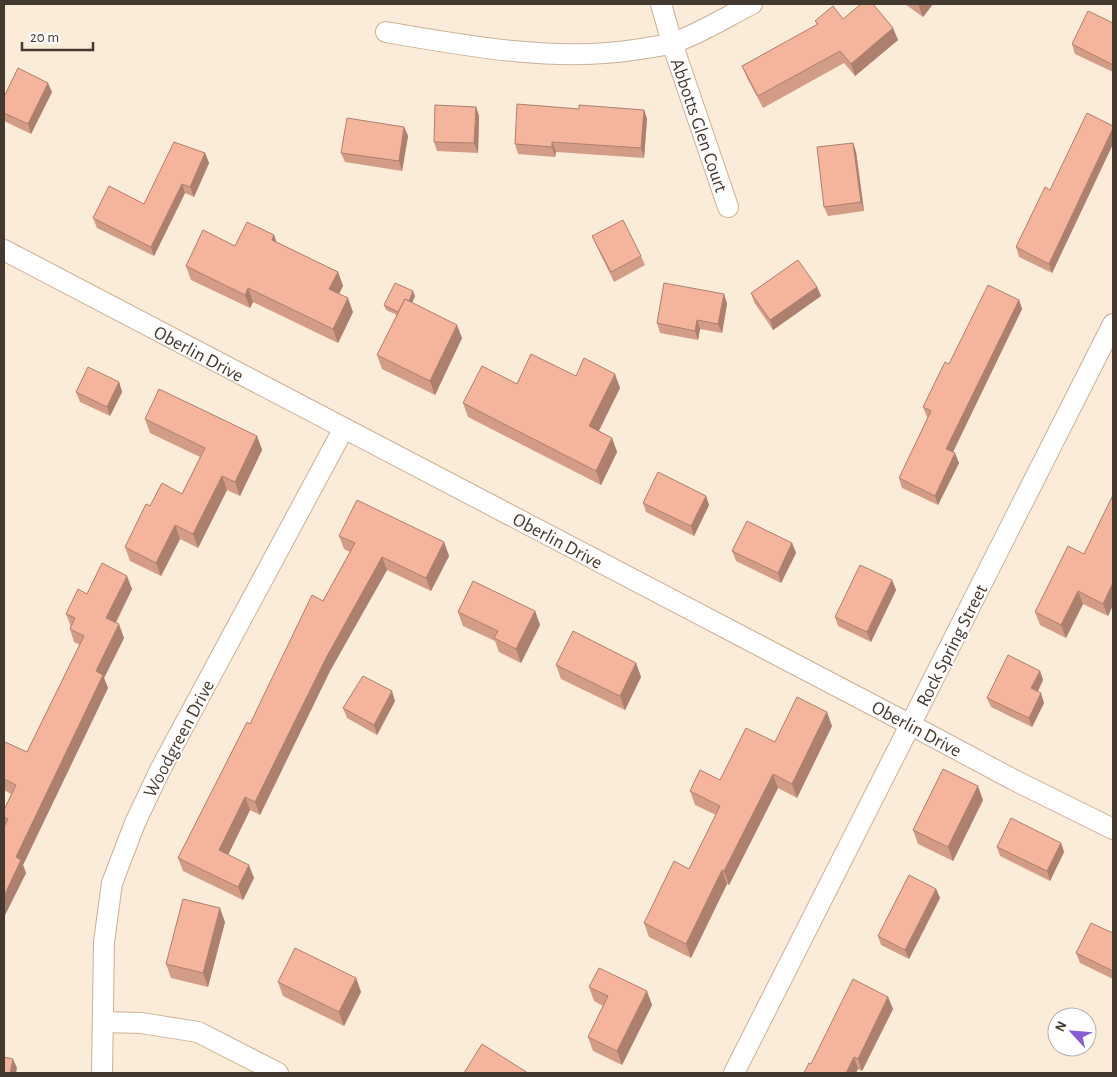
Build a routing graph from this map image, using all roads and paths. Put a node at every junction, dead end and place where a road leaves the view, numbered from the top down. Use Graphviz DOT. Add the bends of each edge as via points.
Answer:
graph roads {
  1 [pos="661,4"];
  2 [pos="752,4"];
  3 [pos="386,32"];
  4 [pos="672,43"];
  5 [pos="728,207"];
  6 [pos="4,250"];
  7 [pos="1113,324"];
  8 [pos="344,428"];
  9 [pos="912,725"];
  10 [pos="1113,829"];
  11 [pos="103,1022"];
  12 [pos="102,1073"];
  13 [pos="278,1073"];
  14 [pos="734,1073"];
  1 -- 4 [label="street, Abbotts Glen Court"];
  2 -- 4 [label="street"];
  3 -- 4 [label="street" via="473,47 562,53 620,52"];
  4 -- 5 [label="street, Abbotts Glen Court"];
  6 -- 8 [label="street, Oberlin Drive"];
  7 -- 9 [label="street, Rock Spring Street"];
  8 -- 9 [label="street, Oberlin Drive"];
  8 -- 11 [label="street, Woodgreen Drive" via="160,770 135,823 112,883 104,942"];
  9 -- 10 [label="street, Oberlin Drive"];
  9 -- 14 [label="street, Rock Spring Street"];
  11 -- 12 [label="street, Woodgreen Drive"];
  11 -- 13 [label="street" via="141,1023 198,1032"];
}
